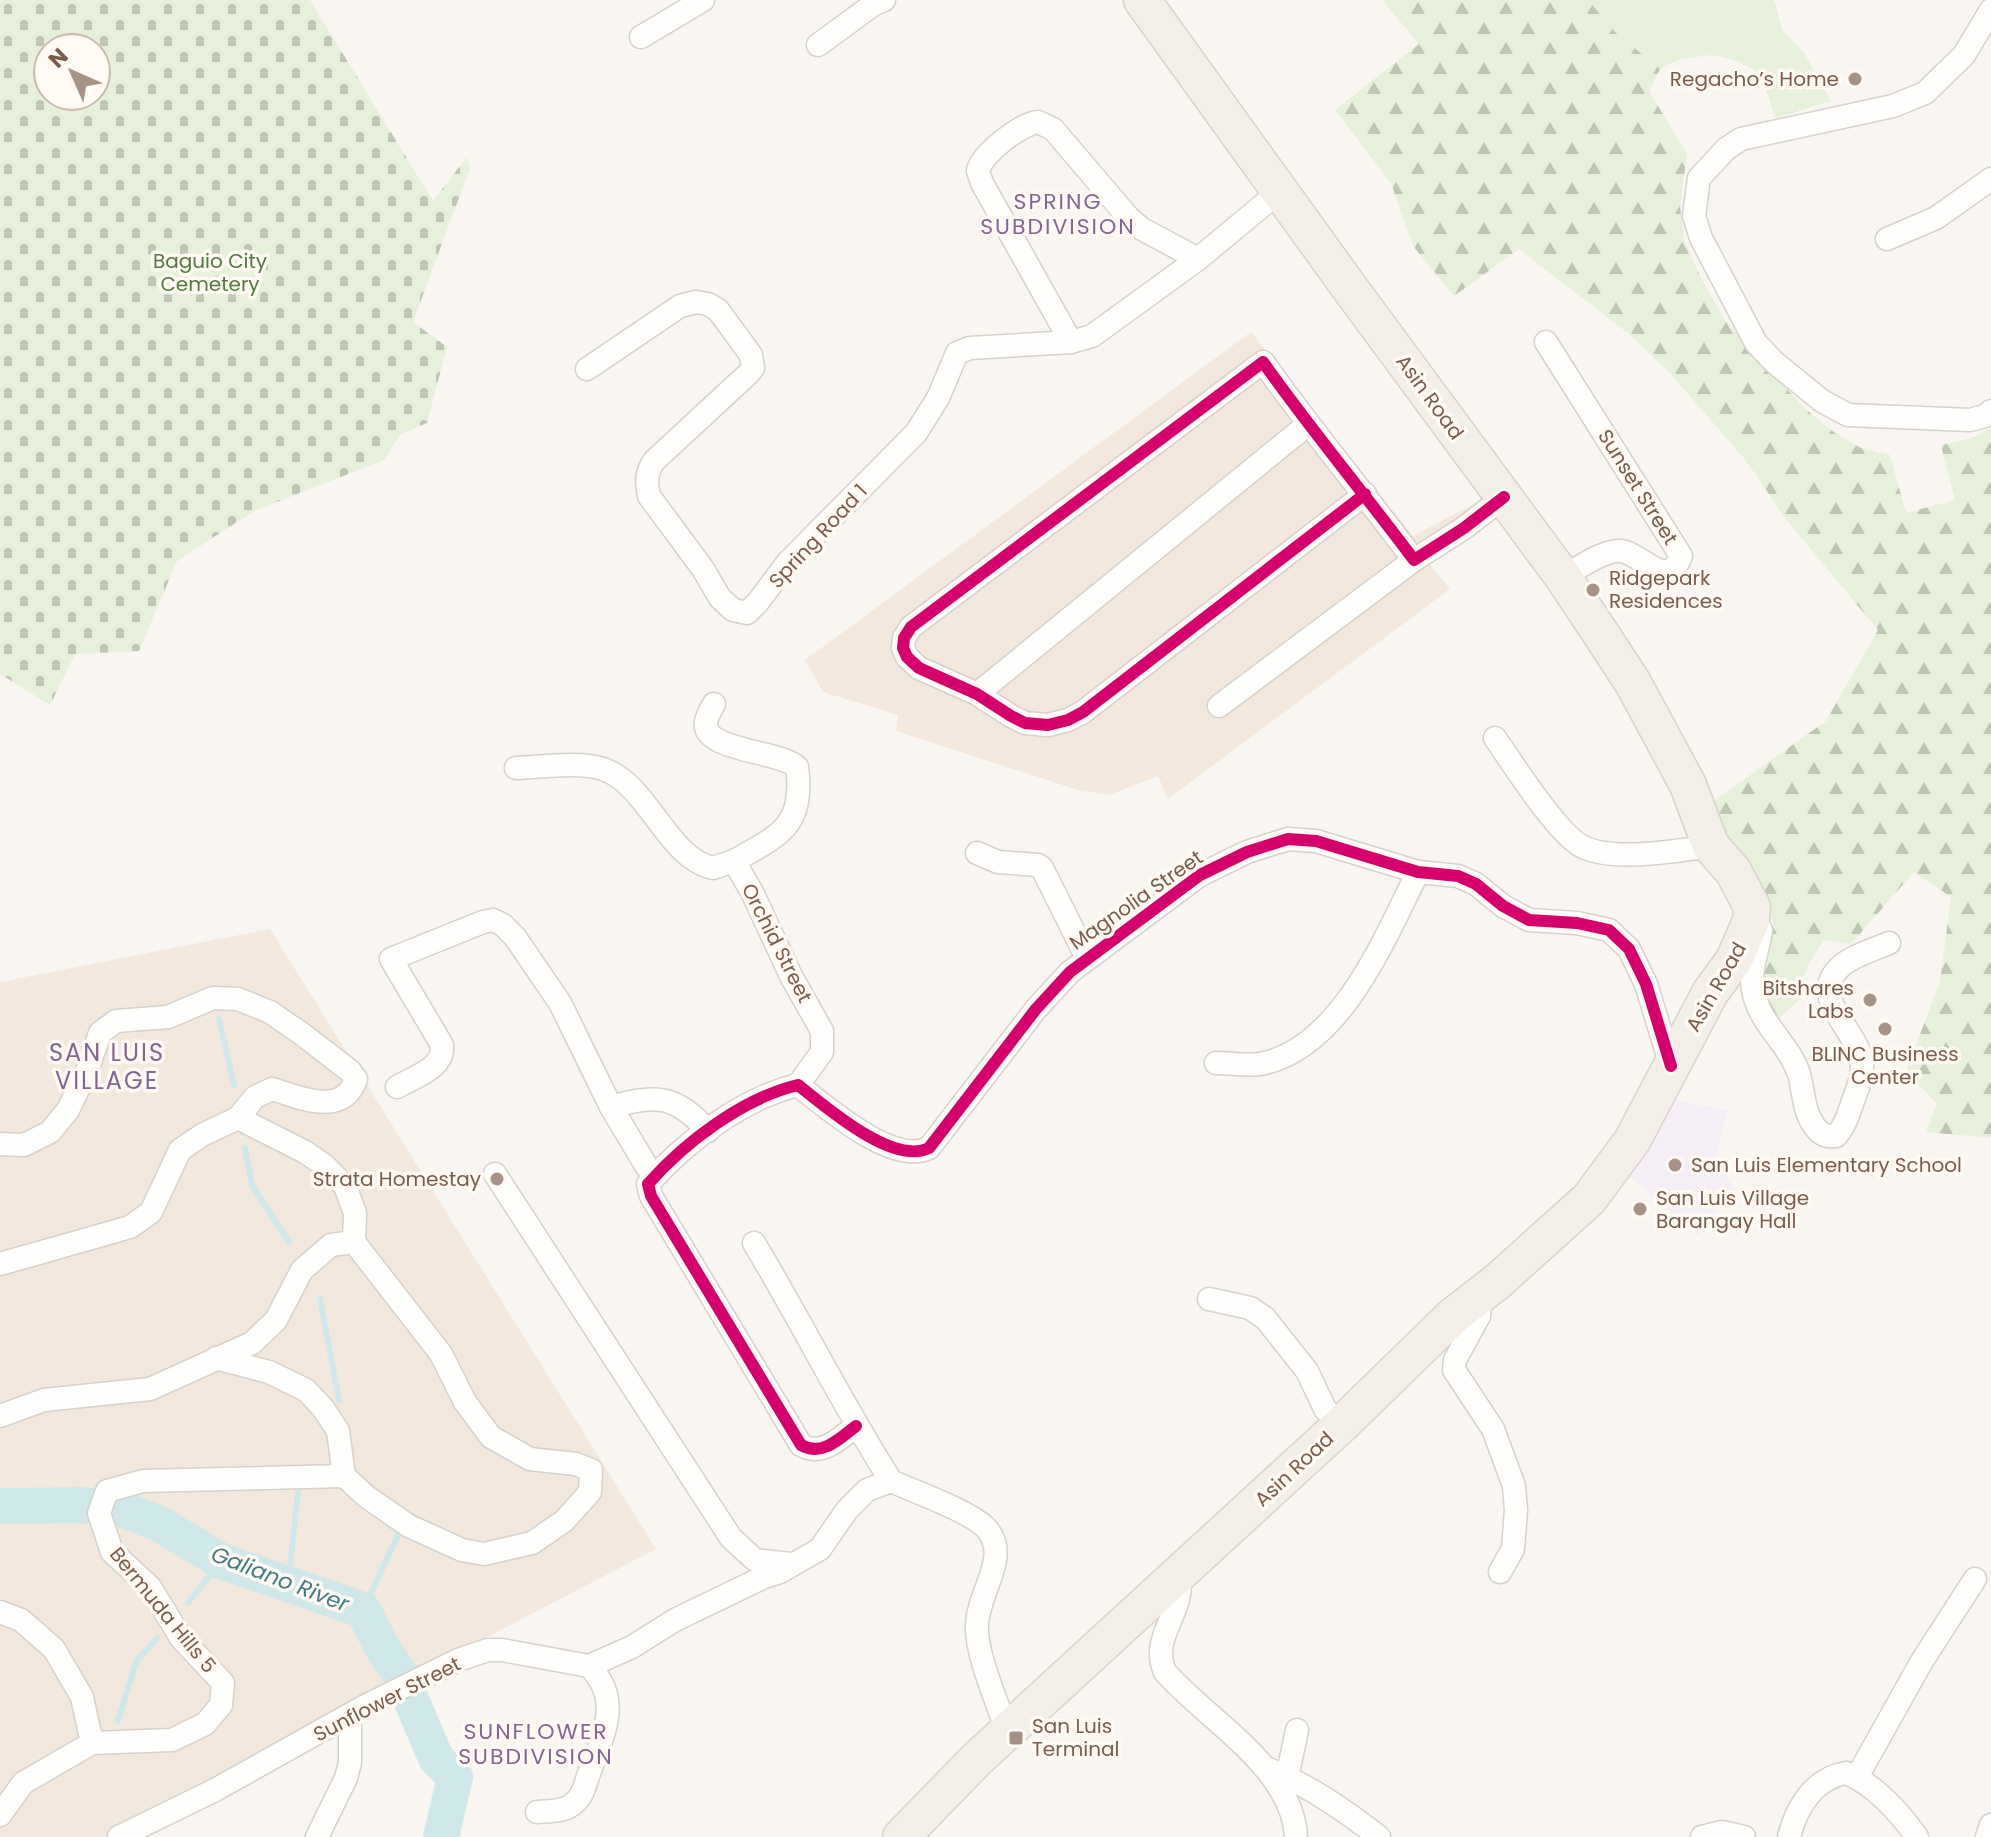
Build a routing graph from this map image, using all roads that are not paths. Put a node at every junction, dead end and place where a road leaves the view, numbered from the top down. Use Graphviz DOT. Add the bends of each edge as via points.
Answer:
graph roads {
  1 [pos="703,0"];
  2 [pos="884,0"];
  3 [pos="1142,0"];
  4 [pos="1991,10"];
  5 [pos="641,37"];
  6 [pos="818,45"];
  7 [pos="1991,179"];
  8 [pos="1280,191"];
  9 [pos="1887,239"];
  10 [pos="1198,259"];
  11 [pos="1071,342"];
  12 [pos="1546,342"];
  13 [pos="587,369"];
  14 [pos="1991,411"];
  15 [pos="1307,425"];
  16 [pos="1365,494"];
  17 [pos="1504,497"];
  18 [pos="1414,560"];
  19 [pos="1563,577"];
  20 [pos="977,694"];
  21 [pos="714,704"];
  22 [pos="1219,706"];
  23 [pos="1495,738"];
  24 [pos="516,768"];
  25 [pos="1711,846"];
  26 [pos="977,853"];
  27 [pos="734,861"];
  28 [pos="1418,872"];
  29 [pos="1752,907"];
  30 [pos="1889,943"];
  31 [pos="1087,958"];
  32 [pos="1216,1063"];
  33 [pos="1671,1066"];
  34 [pos="798,1085"];
  35 [pos="397,1087"];
  36 [pos="611,1107"];
  37 [pos="238,1118"];
  38 [pos="708,1131"];
  39 [pos="0,1144"];
  40 [pos="495,1174"];
  41 [pos="648,1176"];
  42 [pos="354,1242"];
  43 [pos="754,1243"];
  44 [pos="0,1264"];
  45 [pos="1481,1294"];
  46 [pos="1209,1299"];
  47 [pos="216,1358"];
  48 [pos="0,1416"];
  49 [pos="1341,1425"];
  50 [pos="856,1426"];
  51 [pos="344,1476"];
  52 [pos="891,1481"];
  53 [pos="796,1564"];
  54 [pos="1500,1572"];
  55 [pos="1179,1575"];
  56 [pos="1975,1579"];
  57 [pos="0,1612"];
  58 [pos="589,1666"];
  59 [pos="358,1710"];
  60 [pos="1297,1730"];
  61 [pos="1007,1731"];
  62 [pos="92,1743"];
  63 [pos="1276,1772"];
  64 [pos="1857,1777"];
  65 [pos="537,1812"];
  66 [pos="0,1815"];
  67 [pos="1991,1825"];
  68 [pos="119,1837"];
  69 [pos="317,1837"];
  70 [pos="901,1837"];
  71 [pos="1296,1837"];
  72 [pos="1379,1837"];
  73 [pos="1702,1837"];
  74 [pos="1744,1837"];
  75 [pos="1789,1837"];
  76 [pos="1917,1837"];
  77 [pos="1987,1837"];
  1 -- 5 [label="street"];
  2 -- 6 [label="street"];
  3 -- 8 [label="main road, Asin Road"];
  4 -- 14 [label="street" via="1964,55 1925,93 1893,106 1741,139 1726,149 1699,178 1694,216 1756,343 1822,401 1848,415 1970,420"];
  7 -- 9 [label="street" via="1936,218"];
  8 -- 10 [label="street, Spring Road 1"];
  8 -- 17 [label="main road, Asin Road"];
  10 -- 11 [label="street, Spring Road 1" via="1109,326"];
  10 -- 11 [label="street" via="1128,217 1053,129 1038,122 1022,126 982,160 978,171"];
  11 -- 13 [label="street, Spring Road 1" via="957,353 916,433 788,562 747,613 733,610 720,598 649,496 647,472 748,374 753,368 751,355 718,310 696,302 680,306"];
  12 -- 19 [label="street, Sunset Street" via="1681,556 1670,571 1660,571 1617,550"];
  15 -- 16 [label="street"];
  15 -- 20 [label="street"];
  15 -- 20 [label="street" via="1263,362 911,627 904,638 907,657 919,668"];
  16 -- 18 [label="street"];
  16 -- 20 [label="street" via="1068,720 1025,723"];
  17 -- 18 [label="street"];
  17 -- 19 [label="main road, Asin Road"];
  18 -- 22 [label="street"];
  19 -- 25 [label="main road, Asin Road" via="1633,683 1688,785"];
  21 -- 27 [label="street" via="706,722 718,741 797,767 797,803 789,825"];
  23 -- 25 [label="street" via="1556,825 1584,848 1659,854"];
  24 -- 27 [label="street, Orchid Street" via="608,771 694,861 713,868"];
  25 -- 29 [label="main road, Asin Road" via="1733,871"];
  26 -- 31 [label="street" via="998,862 1042,868"];
  27 -- 34 [label="street, Orchid Street" via="822,1031 822,1052"];
  28 -- 31 [label="street, Magnolia Street" via="1316,841 1271,843 1200,875"];
  28 -- 32 [label="street" via="1368,971 1316,1036 1268,1062"];
  28 -- 33 [label="street, Magnolia Street" via="1468,879 1529,920 1609,930 1622,940 1646,984"];
  29 -- 30 [label="street" via="1761,925 1754,997 1798,1072 1807,1115 1827,1137 1836,1136 1848,1118 1862,1063 1831,1004 1830,982 1845,963"];
  29 -- 33 [label="main road, Asin Road" via="1746,938"];
  31 -- 34 [label="street, Magnolia Street" via="1036,1009 935,1141 921,1152 876,1140"];
  33 -- 45 [label="main road, Asin Road" via="1632,1141 1589,1199"];
  34 -- 38 [label="street" via="740,1108"];
  35 -- 36 [label="street" via="438,1063 443,1054 391,959 493,920 515,937 560,1003"];
  36 -- 38 [label="street" via="654,1099 676,1102"];
  36 -- 41 [label="street"];
  37 -- 39 [label="street" via="255,1097 272,1089 330,1102 352,1092 356,1079 270,1012 238,999 213,998 168,1017 116,1021 100,1033 68,1110 50,1132 24,1145"];
  37 -- 42 [label="street" via="305,1152 345,1186 355,1213"];
  37 -- 44 [label="street" via="180,1150 151,1212 130,1227"];
  38 -- 41 [label="street"];
  40 -- 53 [label="street" via="731,1538 755,1560"];
  41 -- 50 [label="street" via="658,1209 801,1445 818,1450"];
  42 -- 47 [label="street" via="331,1245 302,1270 276,1320 252,1343"];
  42 -- 51 [label="street" via="441,1354 465,1402 491,1437 530,1459 591,1470 590,1492 564,1521 532,1543 484,1554 409,1526"];
  43 -- 50 [label="street"];
  45 -- 49 [label="main road, Asin Road"];
  45 -- 54 [label="street" via="1479,1316 1454,1370 1493,1429 1514,1486 1513,1549"];
  46 -- 49 [label="street" via="1250,1308 1265,1318"];
  47 -- 48 [label="street" via="150,1389 44,1400"];
  47 -- 51 [label="street" via="269,1372 306,1390 338,1431"];
  49 -- 55 [label="main road, Asin Road"];
  50 -- 52 [label="street"];
  51 -- 62 [label="street, Bermuda Hills 5" via="143,1481 107,1491 99,1513 112,1552 150,1587 181,1638 223,1683 221,1705 205,1724 172,1740"];
  52 -- 53 [label="street" via="867,1490 820,1549"];
  52 -- 61 [label="street" via="979,1523 993,1539 995,1562 976,1627"];
  53 -- 58 [label="street"];
  55 -- 61 [label="main road, Asin Road"];
  55 -- 63 [label="street" via="1179,1605 1159,1654 1165,1672"];
  56 -- 64 [label="street"];
  57 -- 62 [label="street" via="21,1620 54,1649 82,1697"];
  58 -- 59 [label="street, Sunflower Street" via="488,1650"];
  58 -- 65 [label="street" via="600,1676 608,1707 583,1792 570,1807"];
  59 -- 68 [label="street, Sunflower Street"];
  59 -- 69 [label="street" via="346,1778"];
  60 -- 63 [label="street"];
  61 -- 70 [label="main road, Asin Road"];
  62 -- 66 [label="street" via="23,1783"];
  63 -- 71 [label="street" via="1295,1819"];
  63 -- 72 [label="street" via="1335,1803"];
  64 -- 75 [label="street" via="1846,1773 1823,1780 1800,1807"];
  64 -- 76 [label="street"];
  67 -- 77 [label="street"];
  73 -- 74 [label="street" via="1722,1832"];
}
